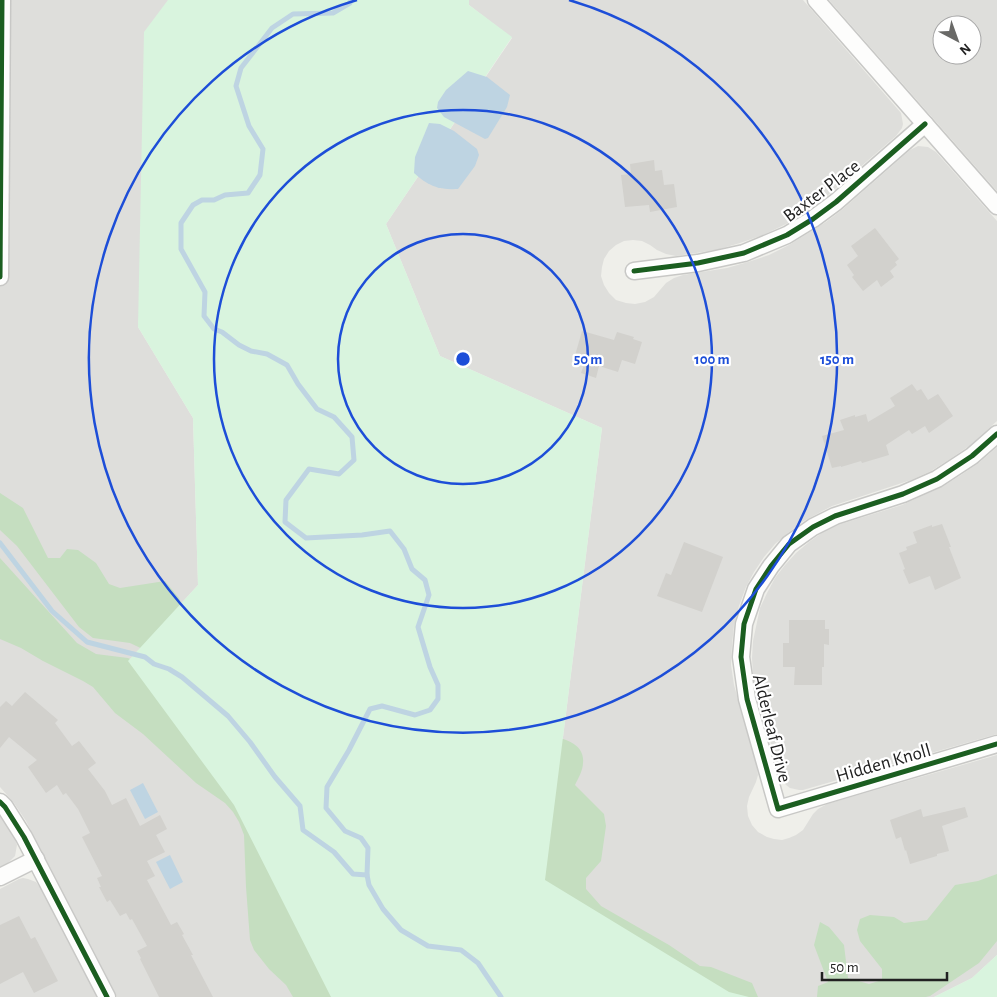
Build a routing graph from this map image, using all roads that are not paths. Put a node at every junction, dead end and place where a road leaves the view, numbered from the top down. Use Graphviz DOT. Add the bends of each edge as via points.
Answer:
graph roads {
  1 [pos="2,0"];
  2 [pos="816,0"];
  3 [pos="924,124"];
  4 [pos="997,206"];
  5 [pos="634,271"];
  6 [pos="0,277"];
  7 [pos="997,434"];
  8 [pos="997,744"];
  9 [pos="0,802"];
  10 [pos="778,808"];
  11 [pos="36,859"];
  12 [pos="0,878"];
  13 [pos="106,997"];
  1 -- 6 [label="street"];
  2 -- 3 [label="street"];
  3 -- 4 [label="street"];
  3 -- 5 [label="street, Baxter Place" via="836,202 788,234 744,253"];
  7 -- 10 [label="street, Alderleaf Drive" via="972,456 937,479 813,527 789,544 756,589 744,624 741,657 747,698"];
  8 -- 10 [label="street, Hidden Knoll"];
  9 -- 11 [label="street"];
  11 -- 12 [label="street"];
  11 -- 13 [label="street"];
}
